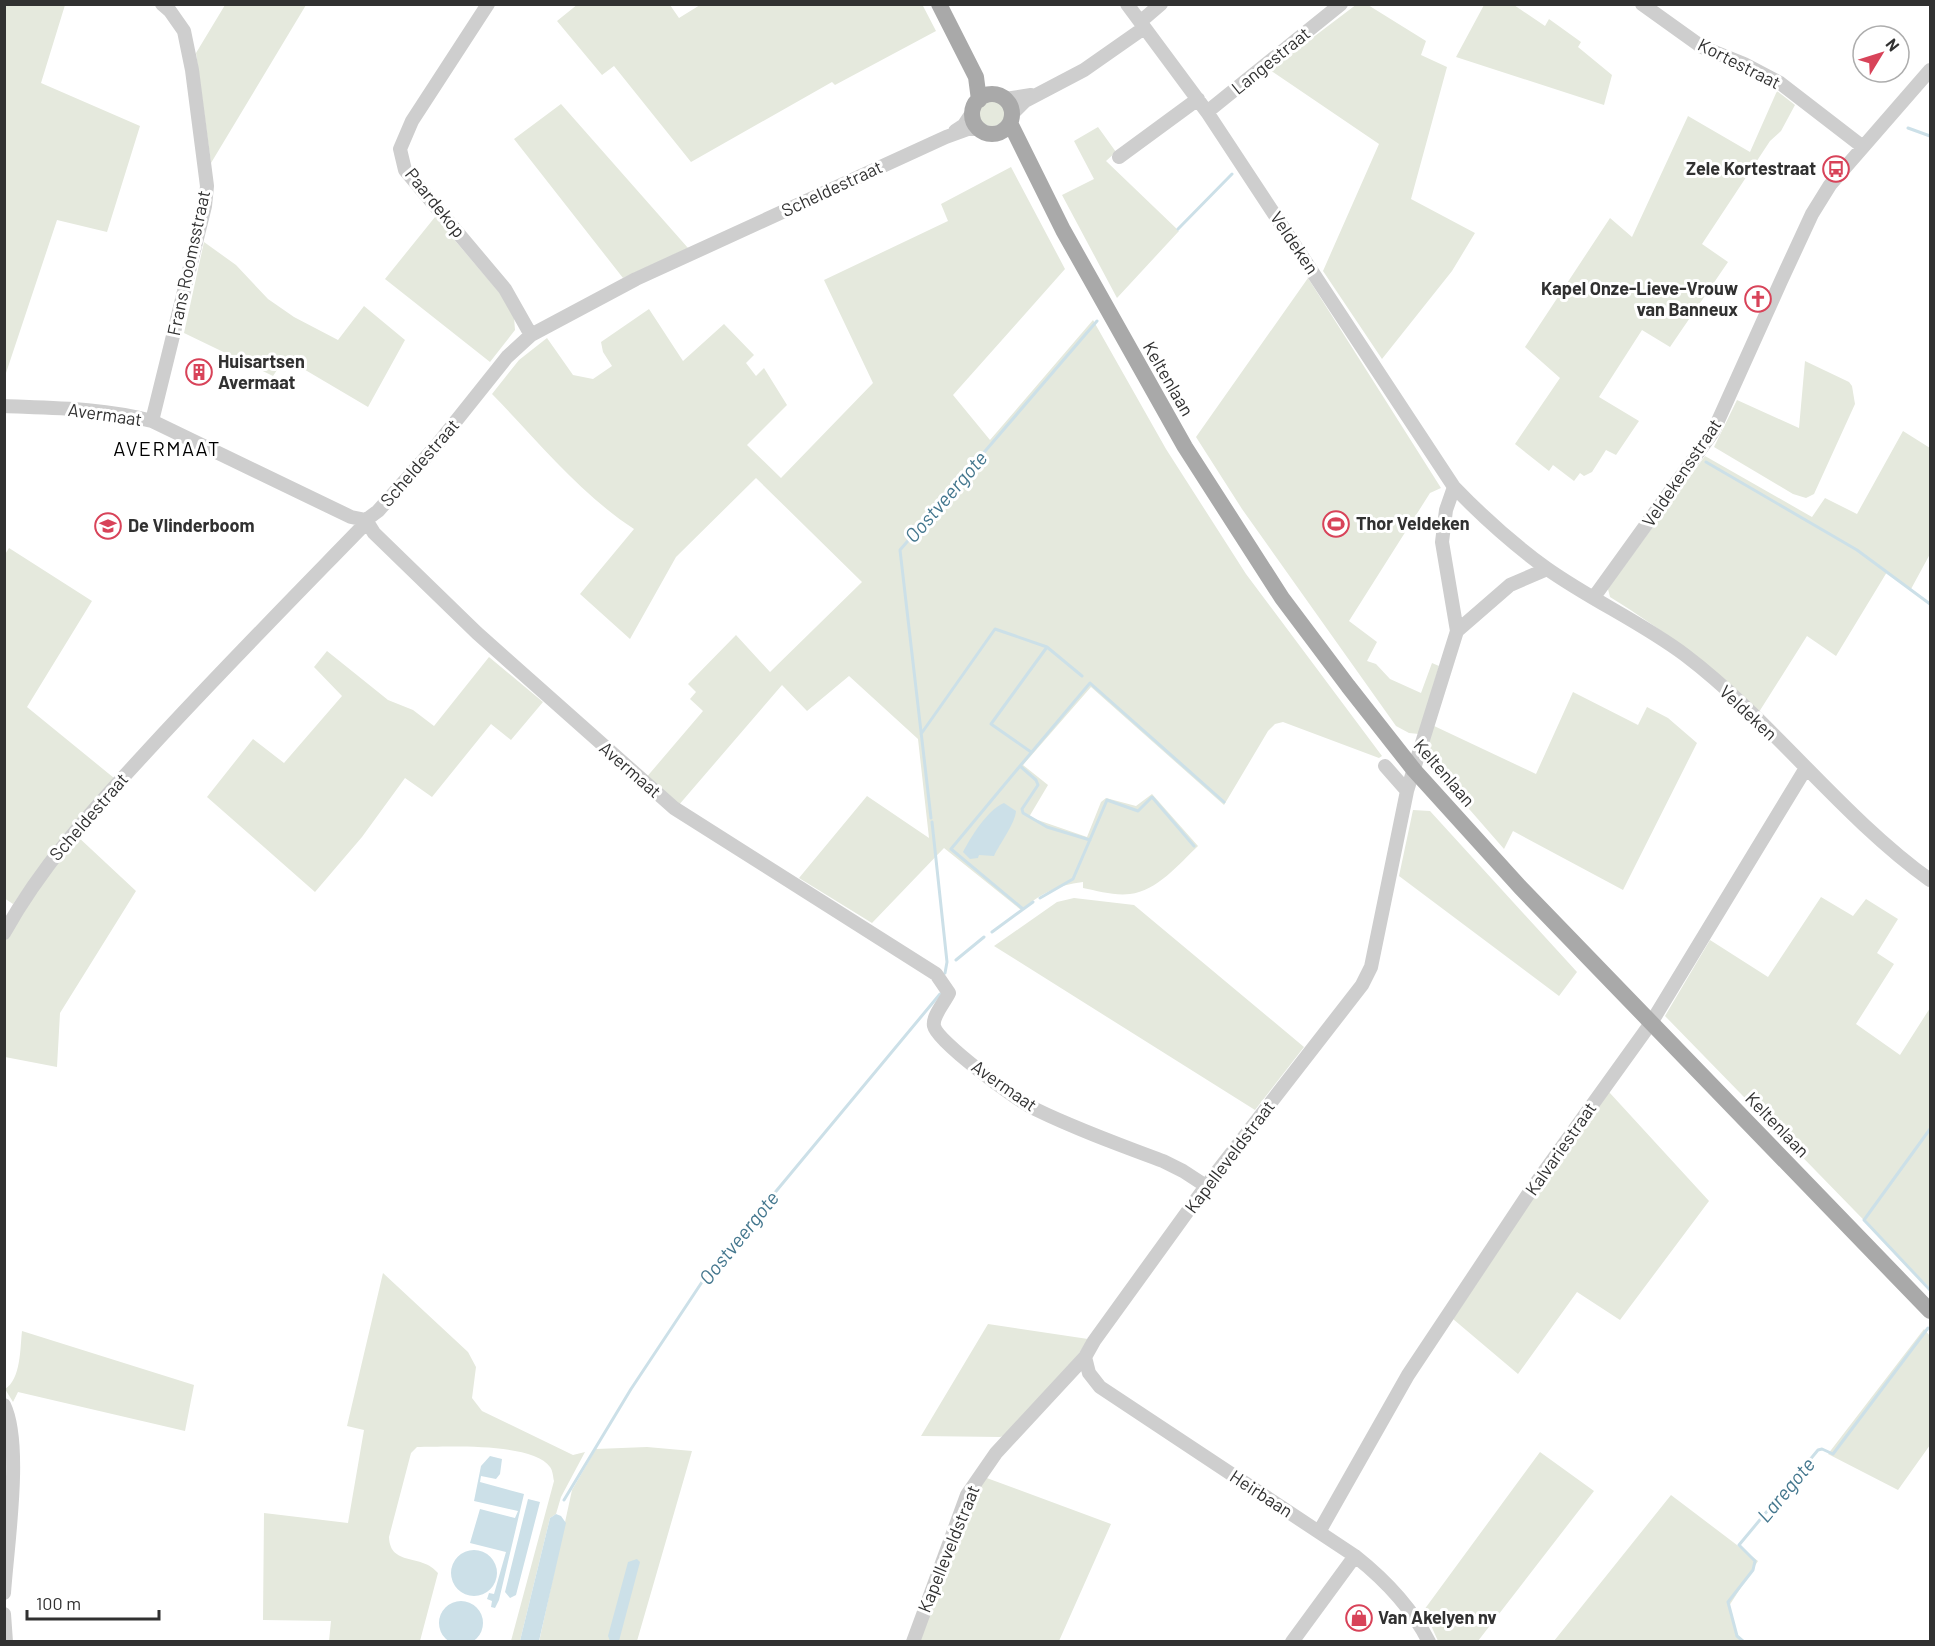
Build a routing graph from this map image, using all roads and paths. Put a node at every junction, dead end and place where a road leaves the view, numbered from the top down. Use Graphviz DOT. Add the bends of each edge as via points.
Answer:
graph roads {
  1 [pos="162,4"];
  2 [pos="488,4"];
  3 [pos="939,4"];
  4 [pos="1127,4"];
  5 [pos="1161,4"];
  6 [pos="1642,4"];
  7 [pos="1338,6"];
  8 [pos="1142,25"];
  9 [pos="966,55"];
  10 [pos="1930,70"];
  11 [pos="1198,99"];
  12 [pos="1007,108"];
  13 [pos="1207,112"];
  14 [pos="981,119"];
  15 [pos="1863,147"];
  16 [pos="1119,157"];
  17 [pos="1035,178"];
  18 [pos="531,335"];
  19 [pos="4,406"];
  20 [pos="152,421"];
  21 [pos="1454,487"];
  22 [pos="366,520"];
  23 [pos="1547,569"];
  24 [pos="1594,597"];
  25 [pos="1457,630"];
  26 [pos="1385,766"];
  27 [pos="1806,768"];
  28 [pos="1414,770"];
  29 [pos="1407,791"];
  30 [pos="1930,880"];
  31 [pos="4,933"];
  32 [pos="1651,1023"];
  33 [pos="1206,1186"];
  34 [pos="1930,1311"];
  35 [pos="1085,1357"];
  36 [pos="4,1405"];
  37 [pos="1319,1532"];
  38 [pos="1356,1556"];
  39 [pos="4,1593"];
  40 [pos="4,1614"];
  41 [pos="6,1641"];
  42 [pos="913,1641"];
  43 [pos="1292,1641"];
  44 [pos="1429,1641"];
  1 -- 20 [label="street, Frans Roomsstraat" via="184,31 207,186"];
  2 -- 18 [label="street, Paardekop" via="412,121 400,149 405,170 505,289"];
  3 -- 9 [label="main road, Keltenlaan"];
  4 -- 8 [label="street, Veldeken"];
  5 -- 8 [label="street"];
  6 -- 15 [label="street, Kortestraat" via="1702,47 1780,83"];
  7 -- 13 [label="street, Langestraat"];
  8 -- 11 [label="street, Veldeken"];
  8 -- 12 [label="street" via="1084,70"];
  9 -- 12 [label="main road, Keltenlaan"];
  9 -- 14 [label="main road, Keltenlaan" via="976,77"];
  10 -- 15 [label="street, Veldekensstraat"];
  11 -- 13 [label="street, Veldeken"];
  11 -- 16 [label="street"];
  12 -- 14 [label="main road" via="1004,130"];
  12 -- 14 [label="main road" via="991,94"];
  12 -- 17 [label="main road, Keltenlaan"];
  13 -- 21 [label="street, Veldeken"];
  14 -- 17 [label="main road, Keltenlaan" via="1014,149"];
  14 -- 18 [label="street, Scheldestraat" via="968,129 636,279"];
  15 -- 24 [label="street, Veldekensstraat" via="1830,185 1812,214 1713,432"];
  17 -- 28 [label="main road, Keltenlaan" via="1142,375 1238,532 1320,650"];
  18 -- 22 [label="street, Scheldestraat" via="507,357 436,446"];
  19 -- 20 [label="street, Avermaat" via="123,413"];
  20 -- 22 [label="street, Avermaat" via="351,517"];
  21 -- 23 [label="street, Veldeken" via="1497,529"];
  21 -- 25 [label="street" via="1442,542"];
  22 -- 31 [label="street, Scheldestraat" via="72,833 42,870"];
  22 -- 33 [label="street, Avermaat" via="374,533 477,633 674,808 936,974 949,993 933,1021 934,1029 938,1037 968,1061 1033,1108 1163,1161"];
  23 -- 24 [label="street, Veldeken"];
  23 -- 25 [label="street" via="1510,585"];
  24 -- 27 [label="street, Veldeken" via="1686,656"];
  25 -- 28 [label="street, Kapelleveldstraat"];
  26 -- 29 [label="street"];
  27 -- 30 [label="street, Veldeken"];
  27 -- 32 [label="street, Kalvariestraat"];
  28 -- 29 [label="street, Kapelleveldstraat"];
  28 -- 32 [label="main road, Keltenlaan"];
  29 -- 33 [label="street, Kapelleveldstraat" via="1376,951 1362,985"];
  32 -- 34 [label="main road, Keltenlaan"];
  32 -- 37 [label="street, Kalvariestraat" via="1531,1190 1408,1375"];
  33 -- 35 [label="street, Kapelleveldstraat"];
  35 -- 37 [label="street, Heirbaan" via="1089,1373 1100,1387"];
  35 -- 42 [label="street, Kapelleveldstraat" via="996,1453 967,1495"];
  36 -- 39 [label="street" via="11,1431 12,1487"];
  37 -- 38 [label="street, Heirbaan"];
  38 -- 43 [label="street"];
  38 -- 44 [label="street, Heirbaan" via="1397,1596"];
  40 -- 41 [label="street"];
}
